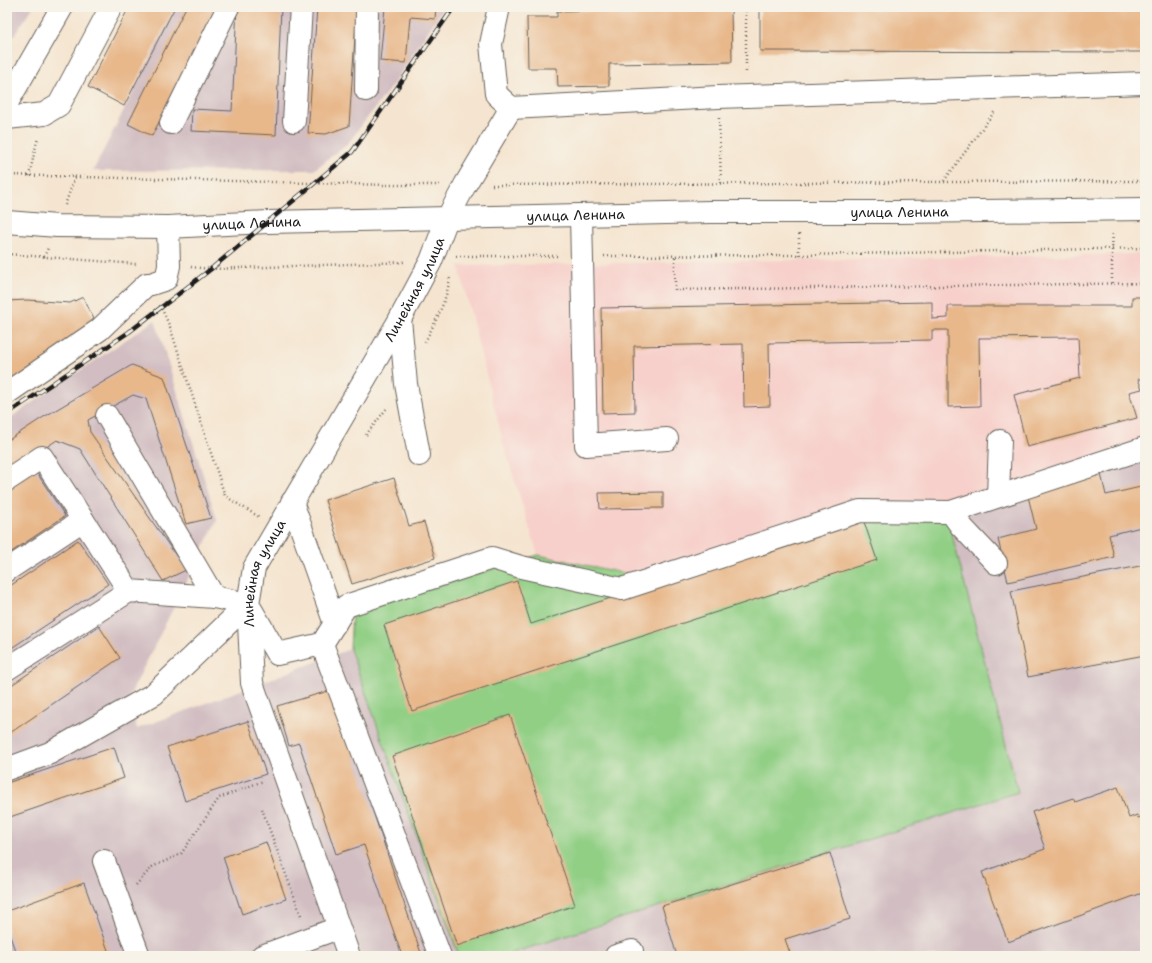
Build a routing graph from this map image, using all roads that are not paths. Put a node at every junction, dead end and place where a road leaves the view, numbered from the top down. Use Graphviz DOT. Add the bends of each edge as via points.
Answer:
graph roads {
  1 [pos="62,7"];
  2 [pos="111,7"];
  3 [pos="228,7"];
  4 [pos="301,7"];
  5 [pos="367,7"];
  6 [pos="499,7"];
  7 [pos="1145,83"];
  8 [pos="366,90"];
  9 [pos="7,103"];
  10 [pos="511,108"];
  11 [pos="7,118"];
  12 [pos="294,121"];
  13 [pos="171,123"];
  14 [pos="1145,209"];
  15 [pos="581,215"];
  16 [pos="447,219"];
  17 [pos="7,222"];
  18 [pos="168,228"];
  19 [pos="400,319"];
  20 [pos="7,393"];
  21 [pos="107,416"];
  22 [pos="667,439"];
  23 [pos="1000,441"];
  24 [pos="1145,448"];
  25 [pos="419,455"];
  26 [pos="7,480"];
  27 [pos="998,496"];
  28 [pos="292,502"];
  29 [pos="951,512"];
  30 [pos="82,520"];
  31 [pos="996,563"];
  32 [pos="7,570"];
  33 [pos="129,591"];
  34 [pos="214,597"];
  35 [pos="248,604"];
  36 [pos="335,624"];
  37 [pos="322,644"];
  38 [pos="7,668"];
  39 [pos="7,769"];
  40 [pos="104,861"];
  41 [pos="338,928"];
  42 [pos="139,956"];
  43 [pos="262,956"];
  44 [pos="349,956"];
  45 [pos="440,956"];
  1 -- 9 [label="street"];
  2 -- 11 [label="street" via="59,105 44,114"];
  3 -- 13 [label="street"];
  4 -- 12 [label="street"];
  5 -- 8 [label="street"];
  6 -- 10 [label="street" via="491,44 496,94"];
  7 -- 10 [label="street" via="718,97"];
  10 -- 16 [label="street, Линейная улица"];
  14 -- 15 [label="street, улица Ленина"];
  15 -- 16 [label="street, улица Ленина"];
  15 -- 22 [label="street" via="586,444"];
  16 -- 18 [label="street, улица Ленина" via="268,222"];
  16 -- 19 [label="street, Линейная улица" via="431,261"];
  17 -- 18 [label="street, улица Ленина" via="57,226"];
  18 -- 20 [label="street" via="169,266 166,279 149,284 99,330"];
  19 -- 25 [label="street" via="406,384"];
  19 -- 28 [label="street, Линейная улица"];
  21 -- 34 [label="street"];
  23 -- 27 [label="street"];
  24 -- 27 [label="street"];
  26 -- 30 [label="street" via="42,457"];
  27 -- 29 [label="street"];
  28 -- 35 [label="street, Линейная улица" via="254,568"];
  28 -- 36 [label="street"];
  29 -- 31 [label="street"];
  29 -- 36 [label="street" via="860,511 622,589 521,567 492,558 346,606"];
  30 -- 32 [label="street"];
  30 -- 33 [label="street"];
  33 -- 34 [label="street"];
  33 -- 38 [label="street"];
  34 -- 35 [label="street"];
  35 -- 37 [label="street" via="277,654"];
  35 -- 39 [label="street" via="154,694 50,754"];
  35 -- 41 [label="street, Линейная улица" via="252,683"];
  36 -- 37 [label="street"];
  37 -- 45 [label="street"];
  40 -- 42 [label="street"];
  41 -- 43 [label="street"];
  41 -- 44 [label="street, Линейная улица"];
}
